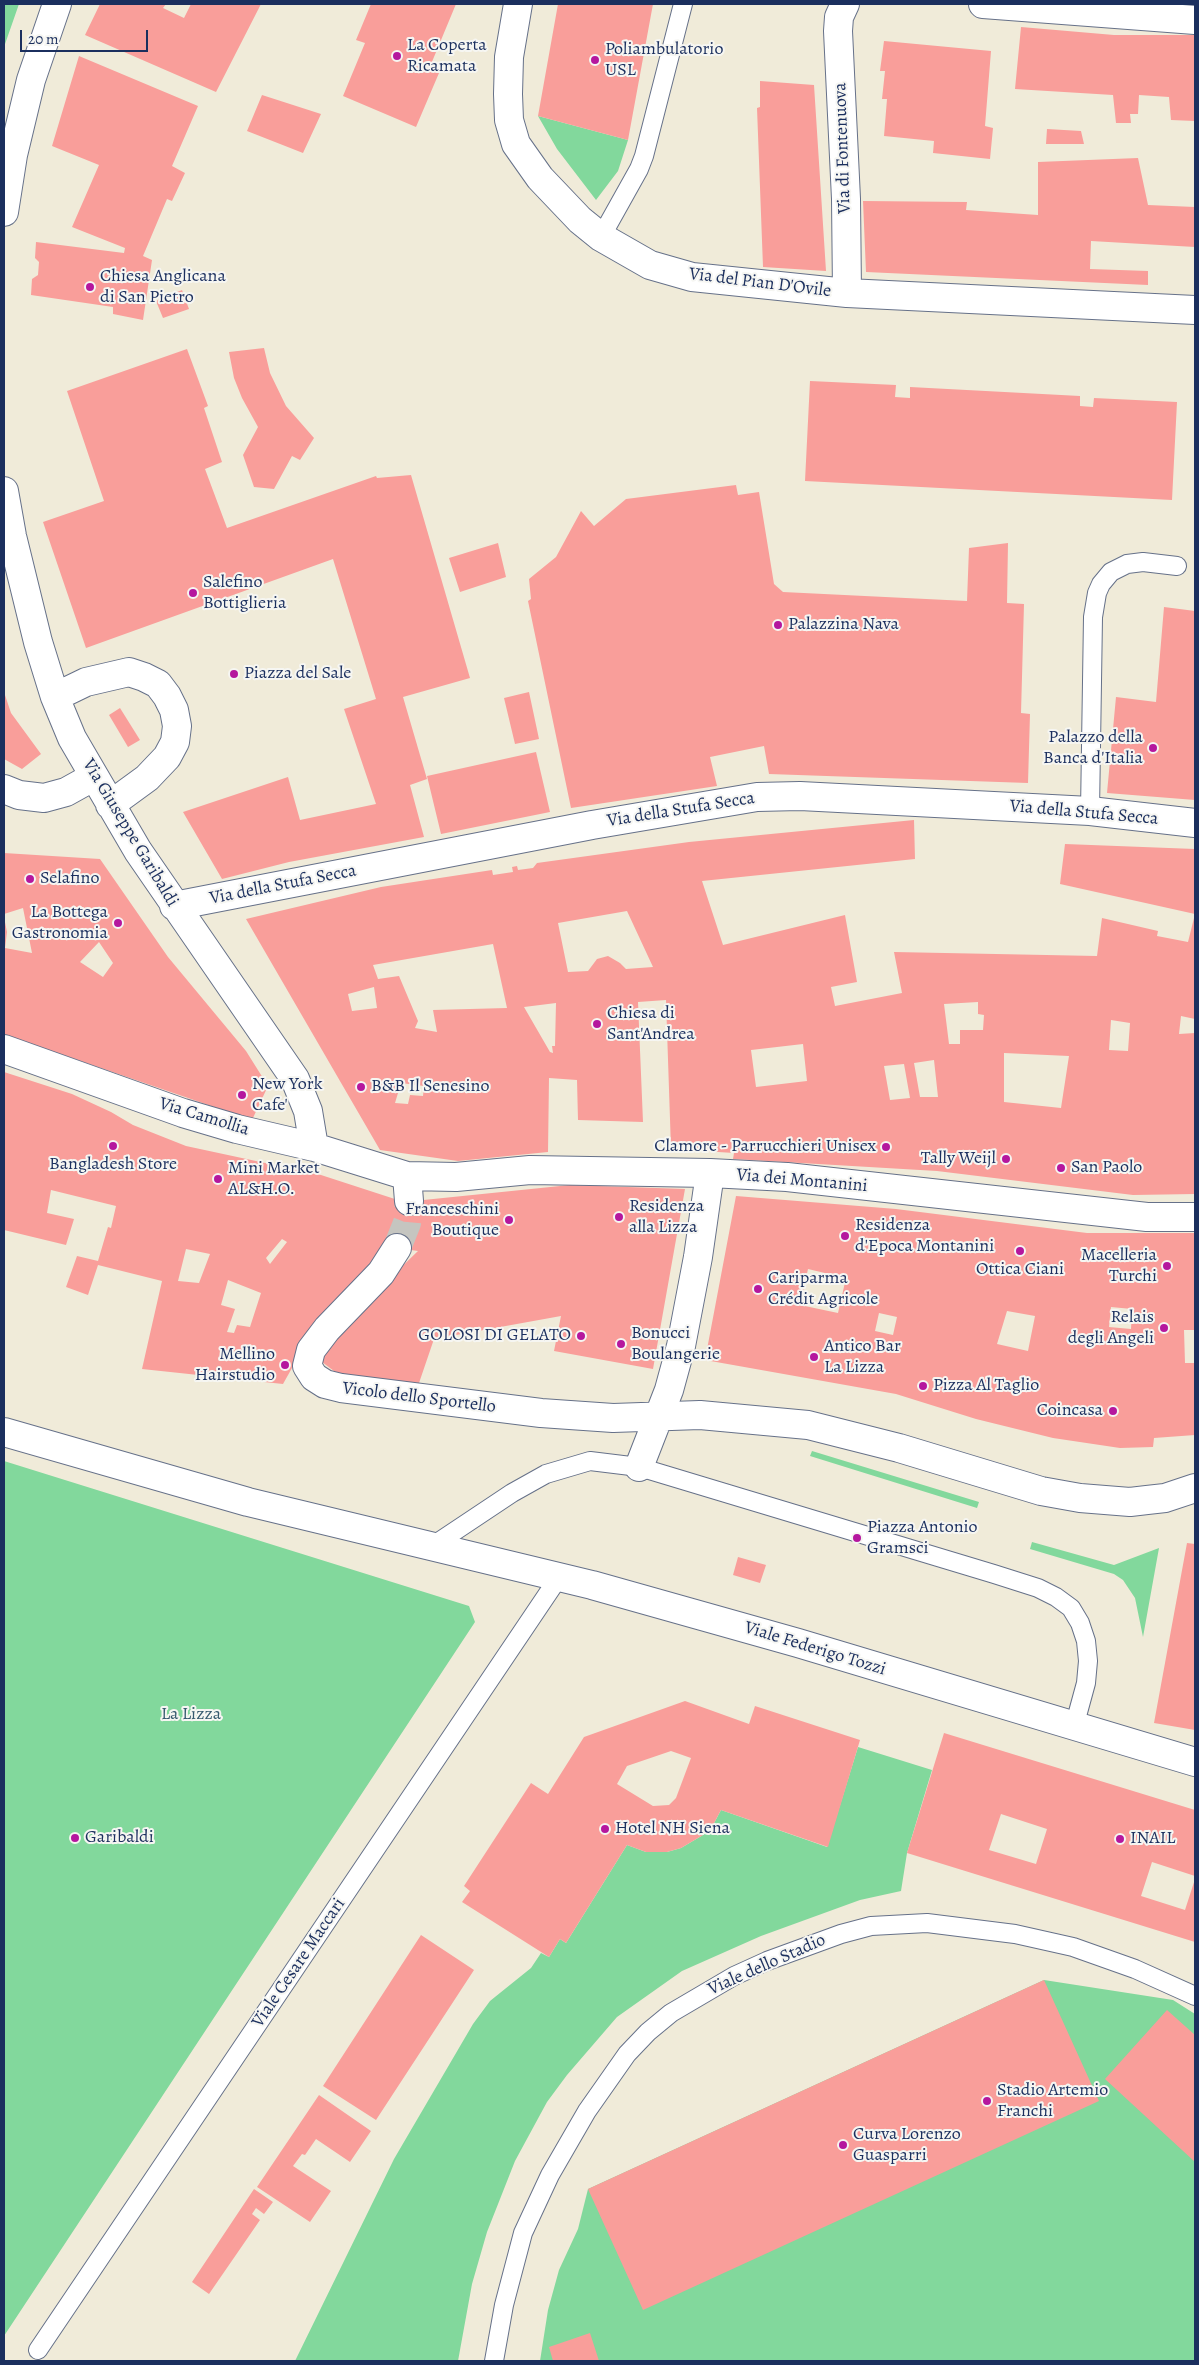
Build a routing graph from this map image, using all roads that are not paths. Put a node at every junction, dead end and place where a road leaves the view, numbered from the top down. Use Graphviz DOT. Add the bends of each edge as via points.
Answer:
graph roads {
  1 [pos="57,4"];
  2 [pos="518,4"];
  3 [pos="683,4"];
  4 [pos="845,4"];
  5 [pos="983,4"];
  6 [pos="1195,20"];
  7 [pos="4,212"];
  8 [pos="601,237"];
  9 [pos="847,293"];
  10 [pos="1195,310"];
  11 [pos="4,491"];
  12 [pos="1177,566"];
  13 [pos="55,697"];
  14 [pos="93,777"];
  15 [pos="4,789"];
  16 [pos="110,805"];
  17 [pos="1090,811"];
  18 [pos="1195,824"];
  19 [pos="174,906"];
  20 [pos="4,1049"];
  21 [pos="314,1147"];
  22 [pos="710,1173"];
  23 [pos="408,1189"];
  24 [pos="1195,1217"];
  25 [pos="397,1248"];
  26 [pos="660,1416"];
  27 [pos="4,1432"];
  28 [pos="639,1467"];
  29 [pos="1195,1488"];
  30 [pos="431,1547"];
  31 [pos="559,1576"];
  32 [pos="1074,1727"];
  33 [pos="1195,1762"];
  34 [pos="1195,1996"];
  35 [pos="38,2350"];
  36 [pos="494,2361"];
  1 -- 7 [label="street" via="31,80 13,155"];
  2 -- 8 [label="street, Via del Pian D'Ovile" via="508,94 509,120 516,144 561,202"];
  3 -- 8 [label="lane" via="644,156"];
  4 -- 9 [label="street, Via di Fontenuova" via="838,30"];
  5 -- 6 [label="street"];
  8 -- 9 [label="street, Via del Pian D'Ovile" via="650,265 692,277"];
  9 -- 10 [label="street, Via del Pian D'Ovile"];
  11 -- 13 [label="street, Via Giuseppe Garibaldi" via="23,584"];
  12 -- 17 [label="lane" via="1143,562 1127,564 1111,572 1097,593 1093,617"];
  13 -- 14 [label="street, Via Giuseppe Garibaldi"];
  13 -- 16 [label="street" via="94,680 129,672 158,684 167,696 177,726 175,742 167,757 147,778"];
  14 -- 15 [label="street" via="66,792 44,798 19,795"];
  14 -- 16 [label="street, Via Giuseppe Garibaldi"];
  16 -- 19 [label="street, Via Giuseppe Garibaldi"];
  17 -- 18 [label="street, Via della Stufa Secca"];
  17 -- 19 [label="street, Via della Stufa Secca" via="800,796 757,797 592,825"];
  19 -- 21 [label="street, Via Giuseppe Garibaldi" via="295,1079 307,1105"];
  20 -- 21 [label="street, Via Camollia" via="183,1113"];
  21 -- 23 [label="street, Via Camollia"];
  22 -- 23 [label="street, Via dei Montanini" via="530,1170 456,1177"];
  22 -- 24 [label="street, Via dei Montanini" via="787,1178 1147,1217"];
  22 -- 26 [label="street" via="682,1346"];
  25 -- 26 [label="street, Vicolo dello Sportello" via="381,1273 320,1336 311,1350 307,1366 314,1377 341,1388 541,1413 613,1418"];
  26 -- 28 [label="street"];
  26 -- 29 [label="street" via="700,1415 808,1425 900,1448 1041,1491 1080,1498 1130,1502 1172,1496"];
  27 -- 30 [label="street" via="248,1502"];
  28 -- 30 [label="lane" via="590,1461 546,1474"];
  28 -- 32 [label="lane" via="994,1574 1056,1597 1071,1608 1086,1641 1086,1683"];
  30 -- 31 [label="street, Viale Federigo Tozzi"];
  31 -- 32 [label="street, Viale Federigo Tozzi" via="798,1643"];
  31 -- 35 [label="lane, Viale Cesare Maccari"];
  32 -- 33 [label="street, Viale Federigo Tozzi"];
  34 -- 36 [label="lane, Viale dello Stadio" via="1136,1969 1073,1947 1015,1934 927,1923 871,1926 841,1934 734,1976 671,2013 648,2032 627,2054 587,2111 550,2175 523,2233 504,2305"];
}
